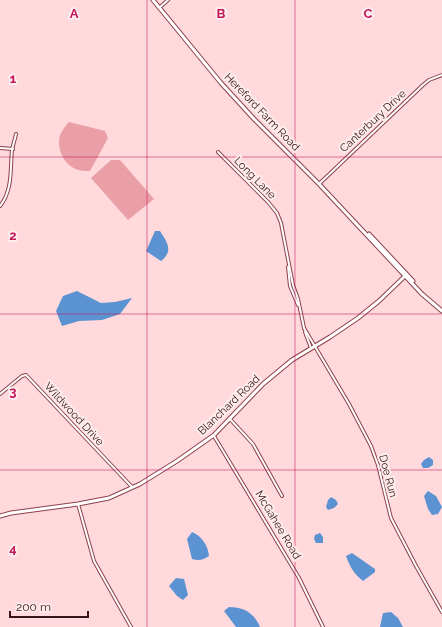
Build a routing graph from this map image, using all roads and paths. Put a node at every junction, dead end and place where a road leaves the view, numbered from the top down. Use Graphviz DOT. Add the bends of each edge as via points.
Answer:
graph roads {
  1 [pos="153,0"];
  2 [pos="168,0"];
  3 [pos="159,8"];
  4 [pos="442,75"];
  5 [pos="16,134"];
  6 [pos="0,148"];
  7 [pos="12,149"];
  8 [pos="218,152"];
  9 [pos="318,184"];
  10 [pos="0,206"];
  11 [pos="364,231"];
  12 [pos="405,276"];
  13 [pos="422,294"];
  14 [pos="442,312"];
  15 [pos="313,348"];
  16 [pos="0,394"];
  17 [pos="230,418"];
  18 [pos="214,435"];
  19 [pos="132,488"];
  20 [pos="282,496"];
  21 [pos="78,504"];
  22 [pos="0,516"];
  23 [pos="442,612"];
  24 [pos="131,627"];
  25 [pos="323,627"];
  1 -- 3 [label="street, Hereford Farm Road"];
  2 -- 3 [label="street"];
  3 -- 9 [label="street, Hereford Farm Road" via="220,83"];
  4 -- 9 [label="street, Canterbury Drive" via="429,80 418,89"];
  5 -- 7 [label="street"];
  6 -- 7 [label="street"];
  7 -- 10 [label="street" via="9,189"];
  8 -- 15 [label="street, Long Lane" via="274,208 281,223 290,286"];
  9 -- 11 [label="street, Hereford Farm Road"];
  11 -- 12 [label="street, Hereford Farm Road"];
  11 -- 13 [label="street, Hereford Farm Road" via="393,258"];
  12 -- 13 [label="street, Hereford Farm Road"];
  12 -- 15 [label="street, Blanchard Road" via="358,318"];
  13 -- 14 [label="street, Hereford Farm Road"];
  15 -- 17 [label="street, Blanchard Road" via="292,360 263,384"];
  15 -- 23 [label="street, Doe Run" via="349,404 371,446 391,518"];
  16 -- 19 [label="street, Wildwood Drive" via="26,375"];
  17 -- 18 [label="street, Blanchard Road"];
  17 -- 20 [label="street" via="253,444"];
  18 -- 19 [label="street, Blanchard Road"];
  18 -- 25 [label="street, McGahee Road" via="300,578"];
  19 -- 21 [label="street, Blanchard Road" via="109,498"];
  21 -- 22 [label="street, Blanchard Road"];
  21 -- 24 [label="street" via="94,561"];
}
